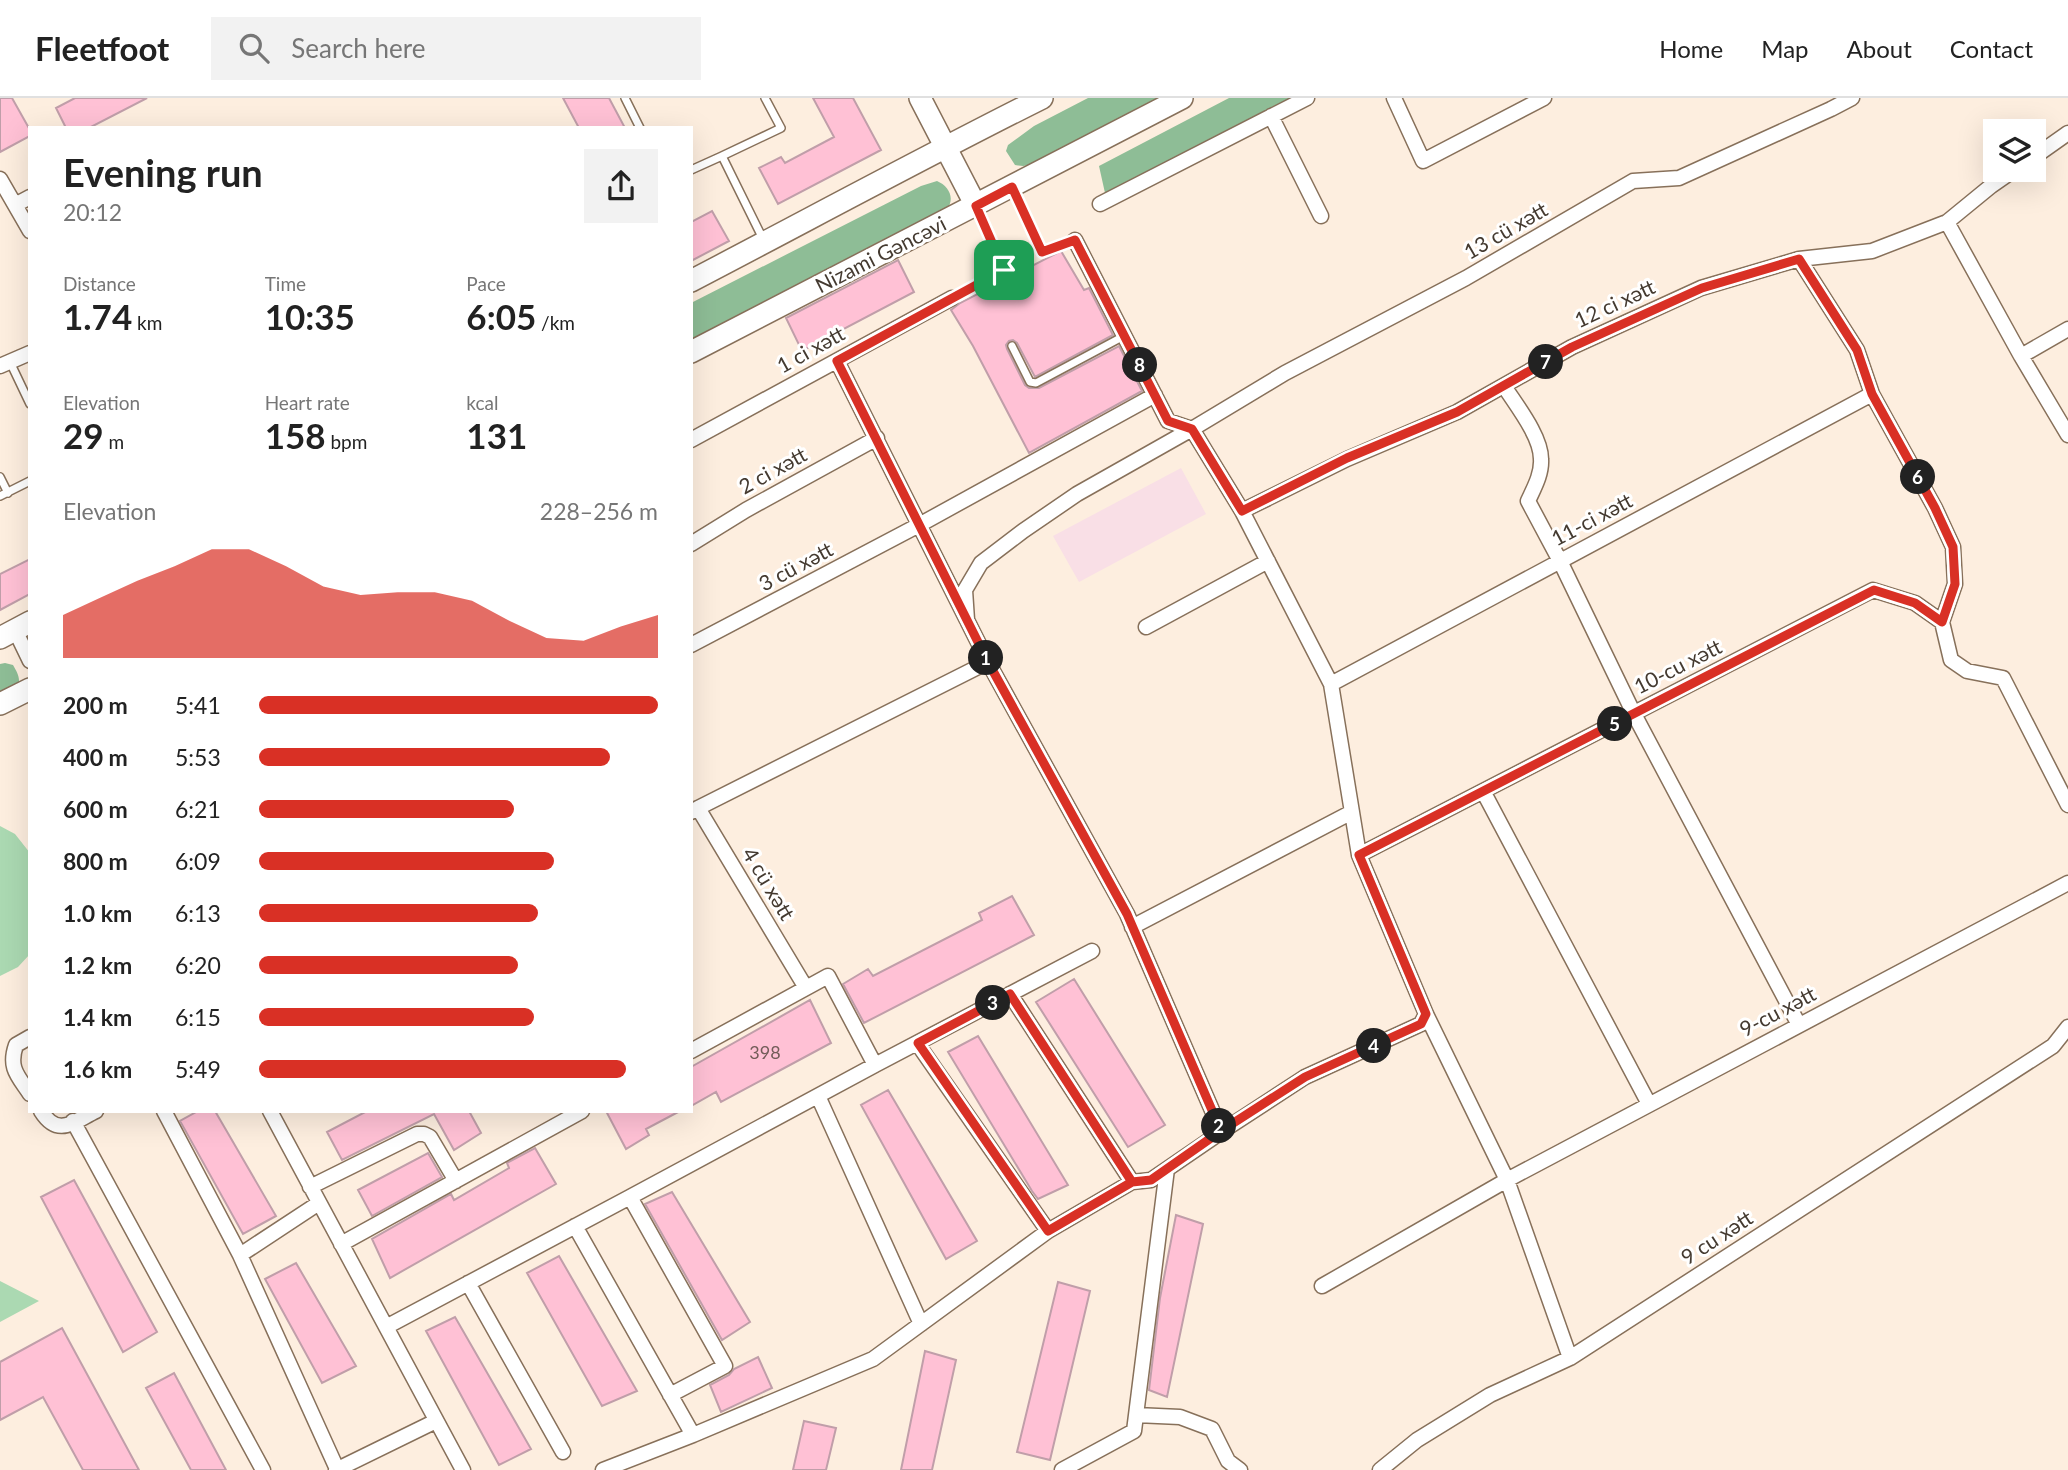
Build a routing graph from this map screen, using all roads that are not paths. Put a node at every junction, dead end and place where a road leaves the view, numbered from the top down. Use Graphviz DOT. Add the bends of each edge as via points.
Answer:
graph roads {
  1 [pos="625,98"];
  2 [pos="765,98"];
  3 [pos="920,98"];
  4 [pos="1042,98"];
  5 [pos="1182,98"];
  6 [pos="1307,98"];
  7 [pos="1394,98"];
  8 [pos="1852,98"];
  9 [pos="1536,100"];
  10 [pos="1271,116"];
  11 [pos="639,126"];
  12 [pos="2068,133"];
  13 [pos="945,146"];
  14 [pos="2046,149"];
  15 [pos="722,156"];
  16 [pos="693,169"];
  17 [pos="0,179"];
  18 [pos="1997,182"];
  19 [pos="28,198"];
  20 [pos="1100,204"];
  21 [pos="15,205"];
  22 [pos="976,206"];
  23 [pos="1321,216"];
  24 [pos="1947,222"];
  25 [pos="28,228"];
  26 [pos="1075,240"];
  27 [pos="764,243"];
  28 [pos="1799,259"];
  29 [pos="693,280"];
  30 [pos="952,298"];
  31 [pos="2068,329"];
  32 [pos="1125,336"];
  33 [pos="1012,346"];
  34 [pos="693,351"];
  35 [pos="28,354"];
  36 [pos="2021,356"];
  37 [pos="837,361"];
  38 [pos="5,363"];
  39 [pos="1504,386"];
  40 [pos="1872,394"];
  41 [pos="1155,395"];
  42 [pos="28,401"];
  43 [pos="1192,429"];
  44 [pos="2068,435"];
  45 [pos="877,438"];
  46 [pos="693,439"];
  47 [pos="0,477"];
  48 [pos="28,482"];
  49 [pos="4,494"];
  50 [pos="1242,511"];
  51 [pos="919,525"];
  52 [pos="693,543"];
  53 [pos="1268,561"];
  54 [pos="1560,561"];
  55 [pos="967,620"];
  56 [pos="1942,622"];
  57 [pos="1146,627"];
  58 [pos="15,630"];
  59 [pos="693,644"];
  60 [pos="28,657"];
  61 [pos="988,662"];
  62 [pos="1331,684"];
  63 [pos="28,690"];
  64 [pos="0,704"];
  65 [pos="1634,714"];
  66 [pos="1483,792"];
  67 [pos="2068,805"];
  68 [pos="695,810"];
  69 [pos="1352,811"];
  70 [pos="1359,855"];
  71 [pos="2068,883"];
  72 [pos="1132,927"];
  73 [pos="1091,951"];
  74 [pos="806,988"];
  75 [pos="1010,994"];
  76 [pos="1426,1014"];
  77 [pos="1799,1025"];
  78 [pos="2068,1027"];
  79 [pos="28,1038"];
  80 [pos="918,1043"];
  81 [pos="693,1050"];
  82 [pos="875,1065"];
  83 [pos="28,1091"];
  84 [pos="818,1096"];
  85 [pos="1650,1104"];
  86 [pos="42,1113"];
  87 [pos="91,1113"];
  88 [pos="165,1113"];
  89 [pos="271,1113"];
  90 [pos="578,1113"];
  91 [pos="73,1121"];
  92 [pos="1221,1131"];
  93 [pos="1167,1168"];
  94 [pos="1507,1180"];
  95 [pos="456,1181"];
  96 [pos="1132,1182"];
  97 [pos="310,1187"];
  98 [pos="629,1197"];
  99 [pos="319,1203"];
  100 [pos="575,1226"];
  101 [pos="1048,1231"];
  102 [pos="341,1244"];
  103 [pos="240,1255"];
  104 [pos="468,1283"];
  105 [pos="1322,1286"];
  106 [pos="920,1324"];
  107 [pos="386,1327"];
  108 [pos="1570,1358"];
  109 [pos="670,1395"];
  110 [pos="1136,1415"];
  111 [pos="436,1421"];
  112 [pos="693,1436"];
  113 [pos="563,1452"];
  114 [pos="263,1470"];
  115 [pos="336,1470"];
  116 [pos="463,1470"];
  117 [pos="603,1470"];
  118 [pos="1062,1470"];
  119 [pos="1240,1470"];
  120 [pos="1380,1470"];
  1 -- 11 [label="lane"];
  2 -- 15 [label="lane" via="780,128"];
  3 -- 13 [label="main road"];
  4 -- 13 [label="main road"];
  5 -- 22 [label="main road, Nizami Gəncəvi"];
  6 -- 10 [label="street"];
  7 -- 9 [label="street" via="1423,161"];
  8 -- 43 [label="street, 13 cü xətt" via="1679,178 1633,181"];
  10 -- 20 [label="street"];
  10 -- 23 [label="street"];
  12 -- 14 [label="street"];
  13 -- 22 [label="main road"];
  13 -- 27 [label="main road"];
  15 -- 16 [label="lane"];
  15 -- 27 [label="lane"];
  17 -- 21 [label="street"];
  18 -- 24 [label="street, 12 ci xətt"];
  19 -- 21 [label="street"];
  21 -- 25 [label="street"];
  22 -- 34 [label="main road, Nizami Gəncəvi"];
  24 -- 28 [label="street, 12 ci xətt" via="1872,251"];
  24 -- 36 [label="street"];
  26 -- 32 [label="street"];
  27 -- 29 [label="main road"];
  28 -- 39 [label="street, 12 ci xətt" via="1702,288 1572,347"];
  28 -- 40 [label="street" via="1857,350"];
  30 -- 37 [label="street, 1 ci xətt"];
  31 -- 36 [label="street"];
  32 -- 33 [label="lane" via="1035,383 1030,382"];
  32 -- 41 [label="street"];
  35 -- 38 [label="street"];
  36 -- 44 [label="street"];
  37 -- 45 [label="street"];
  37 -- 46 [label="street, 1 ci xətt"];
  38 -- 42 [label="lane"];
  39 -- 50 [label="street, 12 ci xətt"];
  39 -- 54 [label="street" via="1536,440 1541,458 1528,501"];
  40 -- 54 [label="street, 11-ci xətt"];
  40 -- 56 [label="street" via="1953,547 1955,584"];
  41 -- 43 [label="street" via="1168,421"];
  41 -- 51 [label="street, 3 cü xətt"];
  43 -- 50 [label="street"];
  43 -- 55 [label="street, 13 cü xətt" via="1077,494 981,563 965,590"];
  45 -- 51 [label="street"];
  45 -- 52 [label="street, 2 ci xətt"];
  47 -- 49 [label="lane"];
  48 -- 49 [label="lane"];
  50 -- 53 [label="street"];
  51 -- 55 [label="street"];
  51 -- 59 [label="street, 3 cü xətt"];
  53 -- 57 [label="street"];
  53 -- 62 [label="street"];
  54 -- 62 [label="street, 11-ci xətt"];
  54 -- 65 [label="street"];
  55 -- 61 [label="street"];
  56 -- 65 [label="street, 10-cu xətt" via="1915,603 1874,590"];
  56 -- 67 [label="street" via="1951,660 1967,671 2003,678"];
  58 -- 60 [label="street"];
  61 -- 68 [label="street"];
  61 -- 72 [label="street"];
  62 -- 69 [label="street"];
  63 -- 64 [label="main road"];
  65 -- 66 [label="street, 10-cu xətt"];
  65 -- 77 [label="street"];
  66 -- 70 [label="street, 10-cu xətt"];
  66 -- 85 [label="street"];
  68 -- 74 [label="street, 4 cü xətt"];
  69 -- 70 [label="street"];
  69 -- 72 [label="street"];
  70 -- 76 [label="street"];
  71 -- 77 [label="street, 9-cu xətt"];
  72 -- 92 [label="street"];
  73 -- 75 [label="street"];
  74 -- 81 [label="street"];
  74 -- 82 [label="street" via="828,976"];
  75 -- 80 [label="street"];
  75 -- 96 [label="street"];
  76 -- 92 [label="street" via="1421,1024 1305,1077"];
  76 -- 94 [label="street"];
  77 -- 85 [label="street, 9-cu xətt"];
  78 -- 108 [label="street, 9 cu xətt" via="2053,1046"];
  79 -- 83 [label="street" via="16,1045 11,1058"];
  80 -- 82 [label="street"];
  80 -- 101 [label="street"];
  82 -- 84 [label="street"];
  84 -- 98 [label="street"];
  84 -- 106 [label="street"];
  85 -- 94 [label="street, 9-cu xətt"];
  86 -- 91 [label="street" via="54,1126"];
  87 -- 91 [label="street"];
  88 -- 103 [label="street"];
  89 -- 97 [label="street"];
  90 -- 95 [label="street"];
  91 -- 114 [label="street"];
  92 -- 93 [label="street"];
  93 -- 96 [label="street" via="1151,1180"];
  93 -- 110 [label="street"];
  94 -- 105 [label="street, 9-cu xətt"];
  94 -- 108 [label="street"];
  95 -- 97 [label="street" via="430,1137 417,1134"];
  95 -- 102 [label="street"];
  96 -- 101 [label="street"];
  97 -- 99 [label="street"];
  98 -- 100 [label="street"];
  98 -- 109 [label="street" via="725,1366"];
  99 -- 102 [label="street"];
  99 -- 103 [label="street"];
  100 -- 104 [label="street"];
  100 -- 109 [label="street"];
  101 -- 106 [label="street"];
  102 -- 107 [label="street"];
  103 -- 115 [label="street"];
  104 -- 107 [label="street"];
  104 -- 113 [label="street"];
  106 -- 112 [label="street" via="873,1359"];
  107 -- 111 [label="street"];
  108 -- 120 [label="street, 9 cu xətt" via="1490,1395"];
  109 -- 112 [label="street"];
  110 -- 118 [label="street" via="1133,1431"];
  110 -- 119 [label="street" via="1180,1417 1212,1429 1228,1461"];
  111 -- 115 [label="street"];
  111 -- 116 [label="street"];
  112 -- 117 [label="street"];
}
